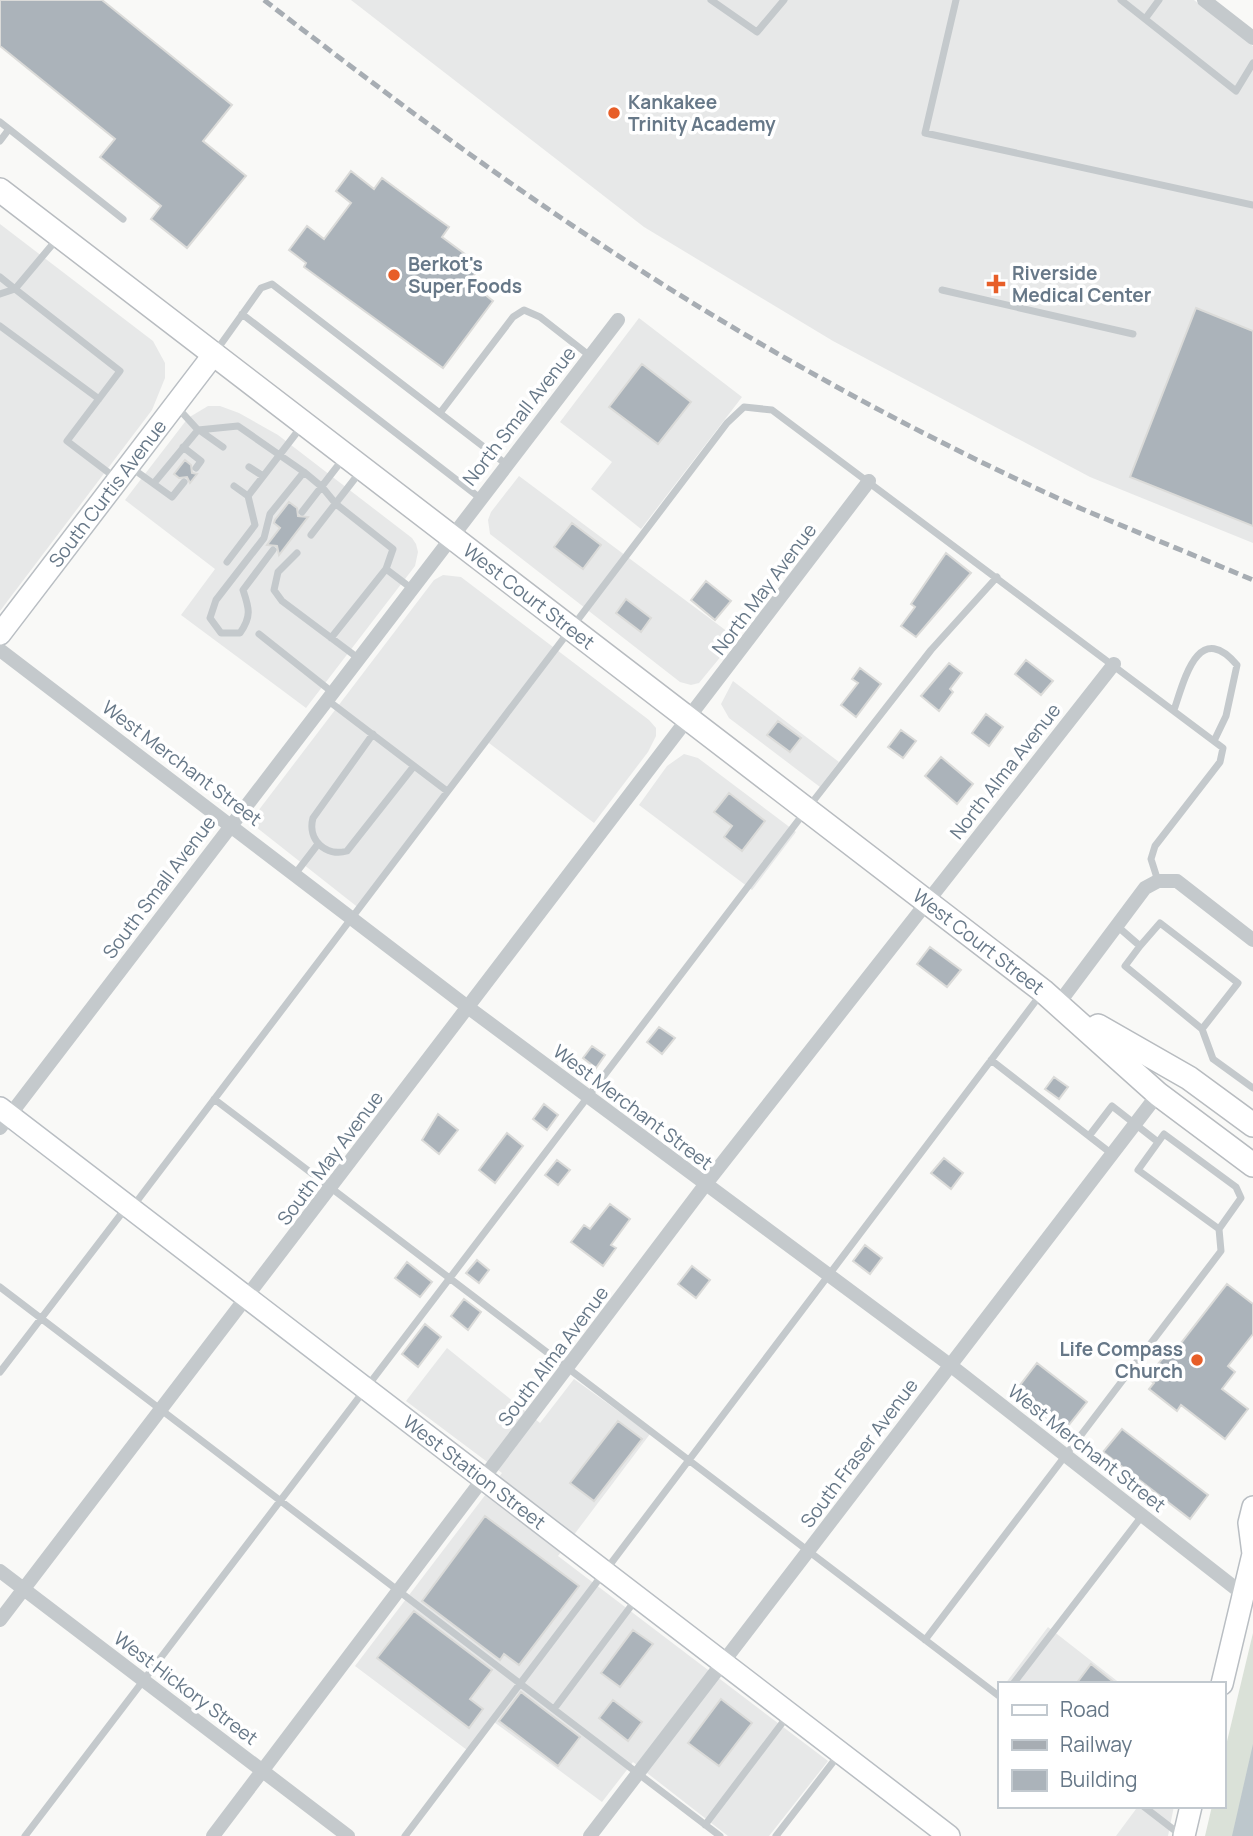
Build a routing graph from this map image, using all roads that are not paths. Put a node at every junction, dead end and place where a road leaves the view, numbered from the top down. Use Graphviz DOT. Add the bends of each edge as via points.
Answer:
graph roads {
  1 [pos="711,0"];
  2 [pos="784,0"];
  3 [pos="956,0"];
  4 [pos="1121,0"];
  5 [pos="1159,0"];
  6 [pos="1204,0"];
  7 [pos="1145,19"];
  8 [pos="1253,38"];
  9 [pos="1253,63"];
  10 [pos="0,122"];
  11 [pos="9,129"];
  12 [pos="0,141"];
  13 [pos="0,190"];
  14 [pos="1253,205"];
  15 [pos="123,219"];
  16 [pos="60,236"];
  17 [pos="0,277"];
  18 [pos="16,289"];
  19 [pos="942,290"];
  20 [pos="0,294"];
  21 [pos="242,314"];
  22 [pos="618,320"];
  23 [pos="0,326"];
  24 [pos="1133,334"];
  25 [pos="214,354"];
  26 [pos="590,356"];
  27 [pos="99,399"];
  28 [pos="175,405"];
  29 [pos="440,412"];
  30 [pos="304,423"];
  31 [pos="198,430"];
  32 [pos="183,447"];
  33 [pos="223,447"];
  34 [pos="279,455"];
  35 [pos="354,462"];
  36 [pos="506,464"];
  37 [pos="249,467"];
  38 [pos="196,468"];
  39 [pos="304,472"];
  40 [pos="123,473"];
  41 [pos="263,476"];
  42 [pos="869,481"];
  43 [pos="184,482"];
  44 [pos="153,483"];
  45 [pos="234,486"];
  46 [pos="322,486"];
  47 [pos="247,496"];
  48 [pos="480,498"];
  49 [pos="336,504"];
  50 [pos="302,512"];
  51 [pos="311,535"];
  52 [pos="451,536"];
  53 [pos="273,550"];
  54 [pos="297,553"];
  55 [pos="228,562"];
  56 [pos="386,569"];
  57 [pos="997,577"];
  58 [pos="411,588"];
  59 [pos="571,628"];
  60 [pos="0,634"];
  61 [pos="259,635"];
  62 [pos="331,638"];
  63 [pos="0,650"];
  64 [pos="358,658"];
  65 [pos="1114,664"];
  66 [pos="329,696"];
  67 [pos="1174,710"];
  68 [pos="690,720"];
  69 [pos="373,734"];
  70 [pos="1214,741"];
  71 [pos="414,766"];
  72 [pos="447,791"];
  73 [pos="807,810"];
  74 [pos="231,824"];
  75 [pos="318,844"];
  76 [pos="295,874"];
  77 [pos="1158,881"];
  78 [pos="926,901"];
  79 [pos="352,917"];
  80 [pos="1117,926"];
  81 [pos="1253,940"];
  82 [pos="1140,946"];
  83 [pos="1051,997"];
  84 [pos="469,1008"];
  85 [pos="1202,1029"];
  86 [pos="991,1060"];
  87 [pos="1253,1088"];
  88 [pos="1158,1094"];
  89 [pos="588,1097"];
  90 [pos="214,1099"];
  91 [pos="3,1117"];
  92 [pos="1135,1124"];
  93 [pos="1253,1125"];
  94 [pos="1089,1136"];
  95 [pos="1158,1142"];
  96 [pos="1112,1154"];
  97 [pos="1253,1165"];
  98 [pos="705,1185"];
  99 [pos="331,1188"];
  100 [pos="129,1207"];
  101 [pos="1219,1229"];
  102 [pos="828,1275"];
  103 [pos="450,1279"];
  104 [pos="0,1287"];
  105 [pos="247,1298"];
  106 [pos="41,1318"];
  107 [pos="950,1365"];
  108 [pos="568,1368"];
  109 [pos="0,1372"];
  110 [pos="366,1389"];
  111 [pos="161,1410"];
  112 [pos="1065,1455"];
  113 [pos="689,1460"];
  114 [pos="484,1480"];
  115 [pos="281,1501"];
  116 [pos="1253,1507"];
  117 [pos="1142,1515"];
  118 [pos="808,1551"];
  119 [pos="1253,1554"];
  120 [pos="0,1571"];
  121 [pos="604,1572"];
  122 [pos="24,1589"];
  123 [pos="399,1591"];
  124 [pos="1244,1595"];
  125 [pos="638,1598"];
  126 [pos="0,1620"];
  127 [pos="925,1640"];
  128 [pos="723,1662"];
  129 [pos="144,1680"];
  130 [pos="1015,1682"];
  131 [pos="1222,1682"];
  132 [pos="519,1683"];
  133 [pos="998,1695"];
  134 [pos="554,1709"];
  135 [pos="789,1714"];
  136 [pos="840,1753"];
  137 [pos="262,1771"];
  138 [pos="638,1773"];
  139 [pos="1146,1808"];
  140 [pos="1190,1808"];
  141 [pos="705,1825"];
  142 [pos="25,1836"];
  143 [pos="213,1836"];
  144 [pos="348,1836"];
  145 [pos="405,1836"];
  146 [pos="590,1836"];
  147 [pos="720,1836"];
  148 [pos="776,1836"];
  149 [pos="949,1836"];
  150 [pos="1183,1836"];
  1 -- 2 [label="lane" via="757,32"];
  3 -- 14 [label="lane" via="925,133"];
  4 -- 7 [label="lane"];
  5 -- 7 [label="lane"];
  6 -- 8 [label="street"];
  7 -- 9 [label="lane" via="1236,91"];
  10 -- 11 [label="lane"];
  11 -- 12 [label="lane"];
  11 -- 15 [label="lane"];
  13 -- 16 [label="main road, West Court Street"];
  16 -- 18 [label="lane"];
  16 -- 25 [label="main road, West Court Street"];
  17 -- 18 [label="lane"];
  18 -- 20 [label="lane"];
  18 -- 27 [label="lane" via="120,371"];
  19 -- 24 [label="lane"];
  21 -- 25 [label="lane"];
  21 -- 29 [label="lane" via="261,288 277,286"];
  21 -- 48 [label="lane"];
  22 -- 26 [label="street, North Small Avenue"];
  23 -- 27 [label="lane"];
  25 -- 28 [label="main road, South Curtis Avenue"];
  25 -- 30 [label="main road, West Court Street"];
  26 -- 29 [label="lane" via="524,310 513,317"];
  26 -- 36 [label="street, North Small Avenue"];
  27 -- 40 [label="lane" via="66,441"];
  28 -- 31 [label="lane"];
  28 -- 40 [label="main road, South Curtis Avenue"];
  29 -- 36 [label="lane"];
  30 -- 34 [label="lane"];
  30 -- 35 [label="main road, West Court Street"];
  31 -- 32 [label="lane"];
  31 -- 33 [label="lane"];
  31 -- 34 [label="lane" via="238,426"];
  32 -- 38 [label="lane" via="205,464"];
  32 -- 44 [label="lane"];
  34 -- 39 [label="lane"];
  34 -- 41 [label="lane"];
  35 -- 46 [label="lane"];
  35 -- 49 [label="lane"];
  35 -- 52 [label="main road, West Court Street"];
  36 -- 48 [label="street, North Small Avenue"];
  37 -- 41 [label="lane"];
  39 -- 46 [label="lane"];
  39 -- 53 [label="lane" via="270,514 264,538 216,600 210,618 221,633 240,633 248,621 250,608 243,590"];
  40 -- 44 [label="lane"];
  40 -- 60 [label="main road, South Curtis Avenue"];
  41 -- 47 [label="lane"];
  42 -- 57 [label="lane"];
  42 -- 59 [label="lane" via="772,410 744,407 727,423"];
  42 -- 68 [label="street, North May Avenue"];
  43 -- 44 [label="lane" via="173,496"];
  45 -- 47 [label="lane"];
  46 -- 49 [label="lane"];
  46 -- 50 [label="lane"];
  47 -- 55 [label="lane" via="255,525"];
  48 -- 52 [label="street, North Small Avenue"];
  49 -- 51 [label="lane"];
  49 -- 56 [label="lane" via="393,549"];
  52 -- 58 [label="street, South Small Avenue"];
  52 -- 59 [label="main road, West Court Street"];
  54 -- 62 [label="lane" via="278,572 274,590"];
  56 -- 58 [label="lane"];
  56 -- 62 [label="lane"];
  57 -- 65 [label="lane"];
  57 -- 73 [label="lane" via="931,650"];
  58 -- 64 [label="street, South Small Avenue"];
  59 -- 68 [label="main road, West Court Street"];
  59 -- 72 [label="lane"];
  61 -- 66 [label="lane"];
  62 -- 64 [label="lane"];
  63 -- 74 [label="street, West Merchant Street"];
  64 -- 66 [label="street, South Small Avenue"];
  65 -- 67 [label="lane"];
  65 -- 78 [label="street, North Alma Avenue"];
  66 -- 69 [label="lane"];
  66 -- 74 [label="street, South Small Avenue"];
  67 -- 70 [label="lane"];
  67 -- 70 [label="lane" via="1198,652 1211,648 1227,654 1237,665 1226,716"];
  68 -- 73 [label="main road, West Court Street"];
  68 -- 84 [label="street, South May Avenue"];
  69 -- 71 [label="lane"];
  69 -- 75 [label="lane" via="313,818 312,835"];
  70 -- 77 [label="lane" via="1223,748 1224,756 1155,846 1151,859"];
  71 -- 72 [label="lane"];
  71 -- 75 [label="lane" via="347,851 338,853"];
  72 -- 79 [label="lane"];
  73 -- 78 [label="main road, West Court Street"];
  73 -- 89 [label="lane"];
  74 -- 76 [label="street, West Merchant Street"];
  74 -- 91 [label="street, South Small Avenue"];
  75 -- 76 [label="lane"];
  76 -- 79 [label="street, West Merchant Street"];
  77 -- 80 [label="street" via="1145,888"];
  77 -- 81 [label="street" via="1178,881"];
  78 -- 83 [label="main road, West Court Street"];
  78 -- 98 [label="street, South Alma Avenue"];
  79 -- 84 [label="street, West Merchant Street"];
  79 -- 90 [label="lane"];
  80 -- 82 [label="lane"];
  80 -- 83 [label="street"];
  82 -- 85 [label="lane" via="1125,966"];
  82 -- 85 [label="lane" via="1160,923 1238,984"];
  83 -- 86 [label="lane"];
  83 -- 88 [label="main road, West Court Street"];
  83 -- 93 [label="main road, West Court Street" via="1189,1078"];
  84 -- 89 [label="street, West Merchant Street"];
  84 -- 99 [label="street, South May Avenue"];
  85 -- 87 [label="lane" via="1213,1059"];
  86 -- 94 [label="lane"];
  86 -- 102 [label="lane"];
  88 -- 92 [label="street, South Fraser Avenue"];
  88 -- 97 [label="main road, West Court Street"];
  89 -- 98 [label="street, West Merchant Street"];
  89 -- 103 [label="lane"];
  90 -- 99 [label="lane"];
  90 -- 100 [label="lane"];
  91 -- 100 [label="main road, West Station Street"];
  92 -- 94 [label="lane" via="1112,1106"];
  92 -- 95 [label="lane"];
  92 -- 96 [label="street, South Fraser Avenue"];
  94 -- 96 [label="lane"];
  95 -- 101 [label="lane" via="1138,1170"];
  95 -- 101 [label="lane" via="1164,1134 1236,1187 1241,1198"];
  96 -- 107 [label="street, South Fraser Avenue"];
  98 -- 102 [label="street, West Merchant Street"];
  98 -- 108 [label="street, South Alma Avenue"];
  99 -- 103 [label="lane"];
  99 -- 105 [label="street, South May Avenue"];
  100 -- 105 [label="main road, West Station Street"];
  100 -- 106 [label="lane"];
  101 -- 112 [label="lane" via="1221,1251"];
  102 -- 107 [label="street, West Merchant Street"];
  102 -- 113 [label="lane"];
  103 -- 108 [label="lane"];
  103 -- 110 [label="lane"];
  104 -- 106 [label="lane"];
  105 -- 110 [label="main road, West Station Street"];
  105 -- 111 [label="street, South May Avenue"];
  106 -- 109 [label="lane"];
  106 -- 111 [label="lane"];
  107 -- 112 [label="street, West Merchant Street"];
  107 -- 118 [label="street, South Fraser Avenue"];
  108 -- 113 [label="lane"];
  108 -- 114 [label="street, South Alma Avenue"];
  110 -- 114 [label="main road, West Station Street"];
  110 -- 115 [label="lane"];
  111 -- 115 [label="lane"];
  111 -- 122 [label="street, South May Avenue"];
  112 -- 117 [label="street, West Merchant Street"];
  112 -- 127 [label="lane"];
  113 -- 118 [label="lane"];
  113 -- 121 [label="lane"];
  114 -- 121 [label="main road, West Station Street"];
  114 -- 123 [label="street, South Alma Avenue"];
  115 -- 123 [label="lane"];
  115 -- 129 [label="lane"];
  116 -- 119 [label="main road" via="1249,1523"];
  117 -- 124 [label="street, West Merchant Street"];
  117 -- 130 [label="lane"];
  118 -- 127 [label="lane"];
  118 -- 128 [label="street, South Fraser Avenue"];
  119 -- 124 [label="main road"];
  120 -- 122 [label="street, West Hickory Street"];
  121 -- 125 [label="main road, West Station Street"];
  121 -- 132 [label="lane"];
  122 -- 126 [label="street, South May Avenue"];
  122 -- 129 [label="street, West Hickory Street"];
  123 -- 132 [label="lane"];
  123 -- 137 [label="street, South Alma Avenue"];
  124 -- 131 [label="main road"];
  125 -- 128 [label="main road, West Station Street"];
  125 -- 134 [label="lane"];
  127 -- 133 [label="lane"];
  128 -- 135 [label="main road, West Station Street"];
  128 -- 138 [label="street, South Fraser Avenue"];
  129 -- 137 [label="street, West Hickory Street"];
  129 -- 142 [label="lane"];
  132 -- 134 [label="lane"];
  132 -- 145 [label="lane"];
  134 -- 138 [label="lane"];
  135 -- 136 [label="main road, West Station Street"];
  135 -- 141 [label="lane"];
  136 -- 148 [label="lane"];
  136 -- 149 [label="main road, West Station Street"];
  137 -- 143 [label="street, South Alma Avenue"];
  137 -- 144 [label="street, West Hickory Street"];
  138 -- 141 [label="lane"];
  138 -- 146 [label="street, South Fraser Avenue"];
  139 -- 150 [label="lane"];
  140 -- 150 [label="main road"];
  141 -- 147 [label="lane"];
}
